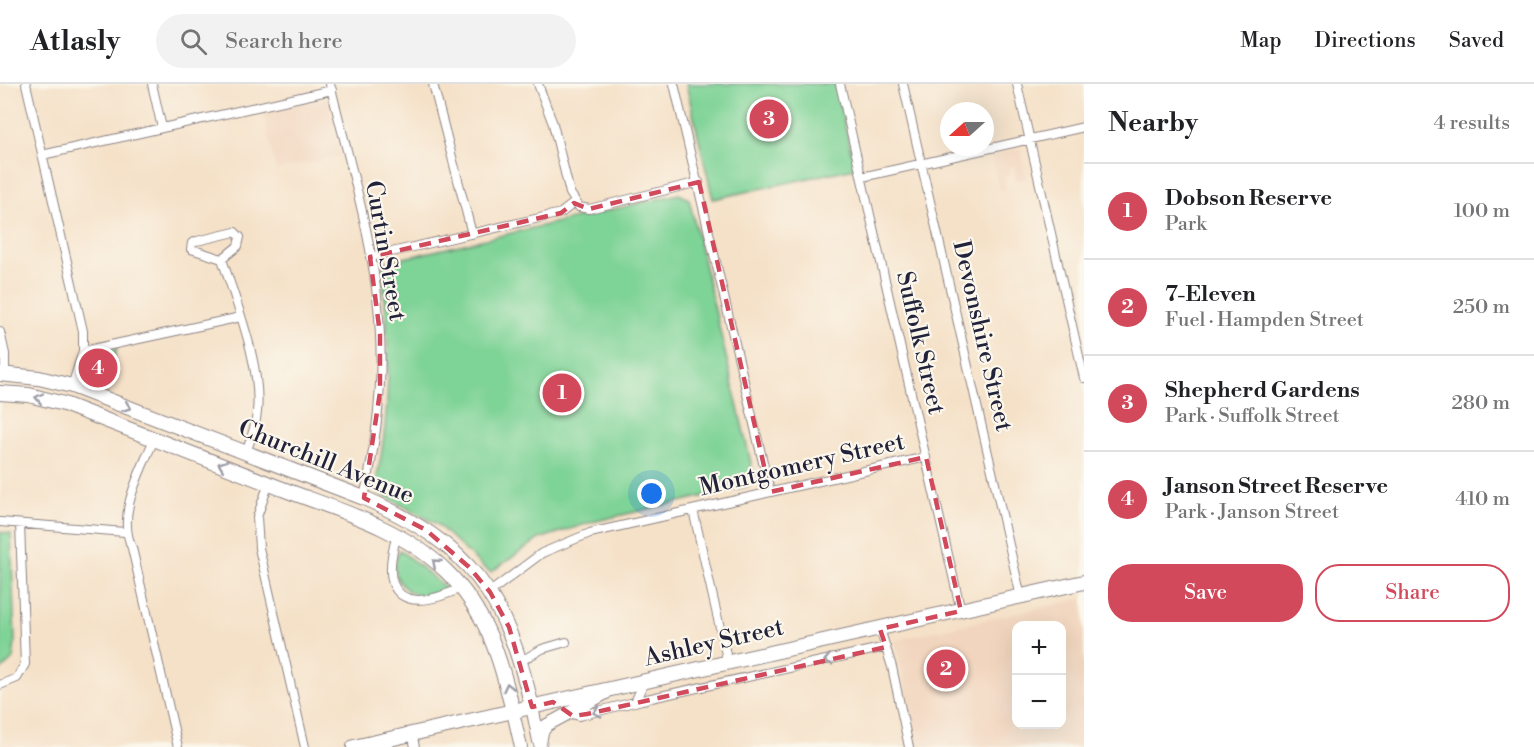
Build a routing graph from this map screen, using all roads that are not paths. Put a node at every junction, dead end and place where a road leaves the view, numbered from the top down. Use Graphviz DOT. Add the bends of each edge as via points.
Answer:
graph roads {
  1 [pos="26,84"];
  2 [pos="152,84"];
  3 [pos="433,84"];
  4 [pos="538,84"];
  5 [pos="674,84"];
  6 [pos="840,84"];
  7 [pos="903,84"];
  8 [pos="1017,84"];
  9 [pos="331,87"];
  10 [pos="1084,127"];
  11 [pos="162,128"];
  12 [pos="1030,140"];
  13 [pos="42,155"];
  14 [pos="922,163"];
  15 [pos="862,177"];
  16 [pos="699,183"];
  17 [pos="574,203"];
  18 [pos="472,234"];
  19 [pos="370,257"];
  20 [pos="222,259"];
  21 [pos="241,316"];
  22 [pos="0,332"];
  23 [pos="83,351"];
  24 [pos="3,374"];
  25 [pos="1084,378"];
  26 [pos="72,386"];
  27 [pos="2,393"];
  28 [pos="64,404"];
  29 [pos="162,421"];
  30 [pos="154,439"];
  31 [pos="246,452"];
  32 [pos="926,457"];
  33 [pos="261,459"];
  34 [pos="254,477"];
  35 [pos="269,483"];
  36 [pos="770,492"];
  37 [pos="364,498"];
  38 [pos="693,510"];
  39 [pos="358,518"];
  40 [pos="406,518"];
  41 [pos="0,522"];
  42 [pos="20,524"];
  43 [pos="125,532"];
  44 [pos="397,535"];
  45 [pos="480,579"];
  46 [pos="1084,582"];
  47 [pos="461,588"];
  48 [pos="490,592"];
  49 [pos="1021,597"];
  50 [pos="475,607"];
  51 [pos="961,611"];
  52 [pos="880,629"];
  53 [pos="566,642"];
  54 [pos="885,647"];
  55 [pos="521,661"];
  56 [pos="728,663"];
  57 [pos="644,682"];
  58 [pos="0,685"];
  59 [pos="614,689"];
  60 [pos="634,702"];
  61 [pos="532,707"];
  62 [pos="513,712"];
  63 [pos="568,713"];
  64 [pos="414,740"];
  65 [pos="540,746"];
  66 [pos="178,747"];
  67 [pos="305,747"];
  68 [pos="354,747"];
  69 [pos="521,747"];
  70 [pos="909,747"];
  1 -- 13 [label="street"];
  2 -- 11 [label="street"];
  3 -- 18 [label="street"];
  4 -- 17 [label="street"];
  5 -- 16 [label="street"];
  6 -- 15 [label="street, Suffolk Street"];
  7 -- 14 [label="street, Devonshire Street"];
  8 -- 12 [label="street"];
  9 -- 11 [label="street"];
  9 -- 19 [label="street, Curtin Street"];
  10 -- 12 [label="street"];
  11 -- 13 [label="street"];
  12 -- 14 [label="street"];
  12 -- 25 [label="street"];
  13 -- 23 [label="street" via="82,324"];
  14 -- 15 [label="street"];
  14 -- 49 [label="street, Devonshire Street"];
  15 -- 32 [label="street, Suffolk Street"];
  16 -- 17 [label="street" via="590,209"];
  16 -- 36 [label="street"];
  17 -- 18 [label="street" via="561,213"];
  18 -- 19 [label="street"];
  19 -- 37 [label="street, Curtin Street" via="379,310 381,370 376,439"];
  20 -- 20 [label="street" via="194,252 192,243 235,232 240,240 238,246"];
  20 -- 21 [label="street"];
  21 -- 23 [label="street"];
  21 -- 31 [label="street" via="258,396 256,423"];
  22 -- 24 [label="street" via="5,354"];
  23 -- 26 [label="street"];
  24 -- 26 [label="main road, Churchill Avenue"];
  24 -- 27 [label="main road"];
  26 -- 28 [label="main road"];
  26 -- 29 [label="main road, Churchill Avenue, one-way"];
  28 -- 27 [label="main road, Churchill Avenue, one-way"];
  28 -- 30 [label="main road, Churchill Avenue"];
  29 -- 30 [label="main road"];
  29 -- 31 [label="main road, Churchill Avenue"];
  34 -- 30 [label="main road, Churchill Avenue, one-way"];
  30 -- 43 [label="street" via="130,501"];
  31 -- 33 [label="main road, Churchill Avenue"];
  32 -- 36 [label="street, Montgomery Street"];
  32 -- 51 [label="street, Suffolk Street"];
  33 -- 34 [label="main road"];
  33 -- 37 [label="main road, Churchill Avenue"];
  34 -- 35 [label="main road, Churchill Avenue"];
  35 -- 39 [label="main road, Churchill Avenue"];
  35 -- 67 [label="street" via="257,517 259,548"];
  36 -- 38 [label="street, Montgomery Street"];
  37 -- 39 [label="main road"];
  37 -- 40 [label="main road, Churchill Avenue"];
  38 -- 48 [label="street, Montgomery Street" via="561,543 525,564"];
  38 -- 56 [label="street"];
  39 -- 44 [label="main road, Churchill Avenue"];
  40 -- 44 [label="main road"];
  40 -- 45 [label="main road, Churchill Avenue" via="443,543"];
  41 -- 42 [label="street"];
  42 -- 43 [label="street"];
  42 -- 58 [label="street" via="24,664 17,678"];
  43 -- 66 [label="street"];
  47 -- 44 [label="main road, Churchill Avenue, one-way" via="430,557"];
  44 -- 47 [label="street" via="389,571 403,595 426,601"];
  45 -- 47 [label="main road"];
  45 -- 48 [label="main road, Churchill Avenue"];
  46 -- 49 [label="main road, Ashley Street"];
  47 -- 50 [label="main road, Churchill Avenue"];
  48 -- 50 [label="main road"];
  48 -- 55 [label="main road, Churchill Avenue"];
  49 -- 51 [label="main road, Ashley Street"];
  62 -- 50 [label="main road, Churchill Avenue, one-way" via="496,645"];
  51 -- 52 [label="main road, Ashley Street"];
  52 -- 54 [label="street"];
  52 -- 56 [label="main road, Ashley Street"];
  53 -- 55 [label="street"];
  54 -- 60 [label="street, one-way"];
  54 -- 70 [label="street"];
  55 -- 61 [label="main road, Churchill Avenue"];
  56 -- 57 [label="main road, Ashley Street"];
  57 -- 59 [label="main road, Ashley Street"];
  57 -- 60 [label="street"];
  59 -- 61 [label="main road, Ashley Street"];
  59 -- 63 [label="main road"];
  60 -- 63 [label="street, one-way" via="579,716"];
  61 -- 62 [label="main road, Ashley Street"];
  61 -- 65 [label="main road, Churchill Avenue"];
  62 -- 64 [label="main road, Ashley Street"];
  62 -- 69 [label="main road, Churchill Avenue"];
  63 -- 65 [label="main road" via="545,727"];
  64 -- 68 [label="main road, Ashley Street"];
}
